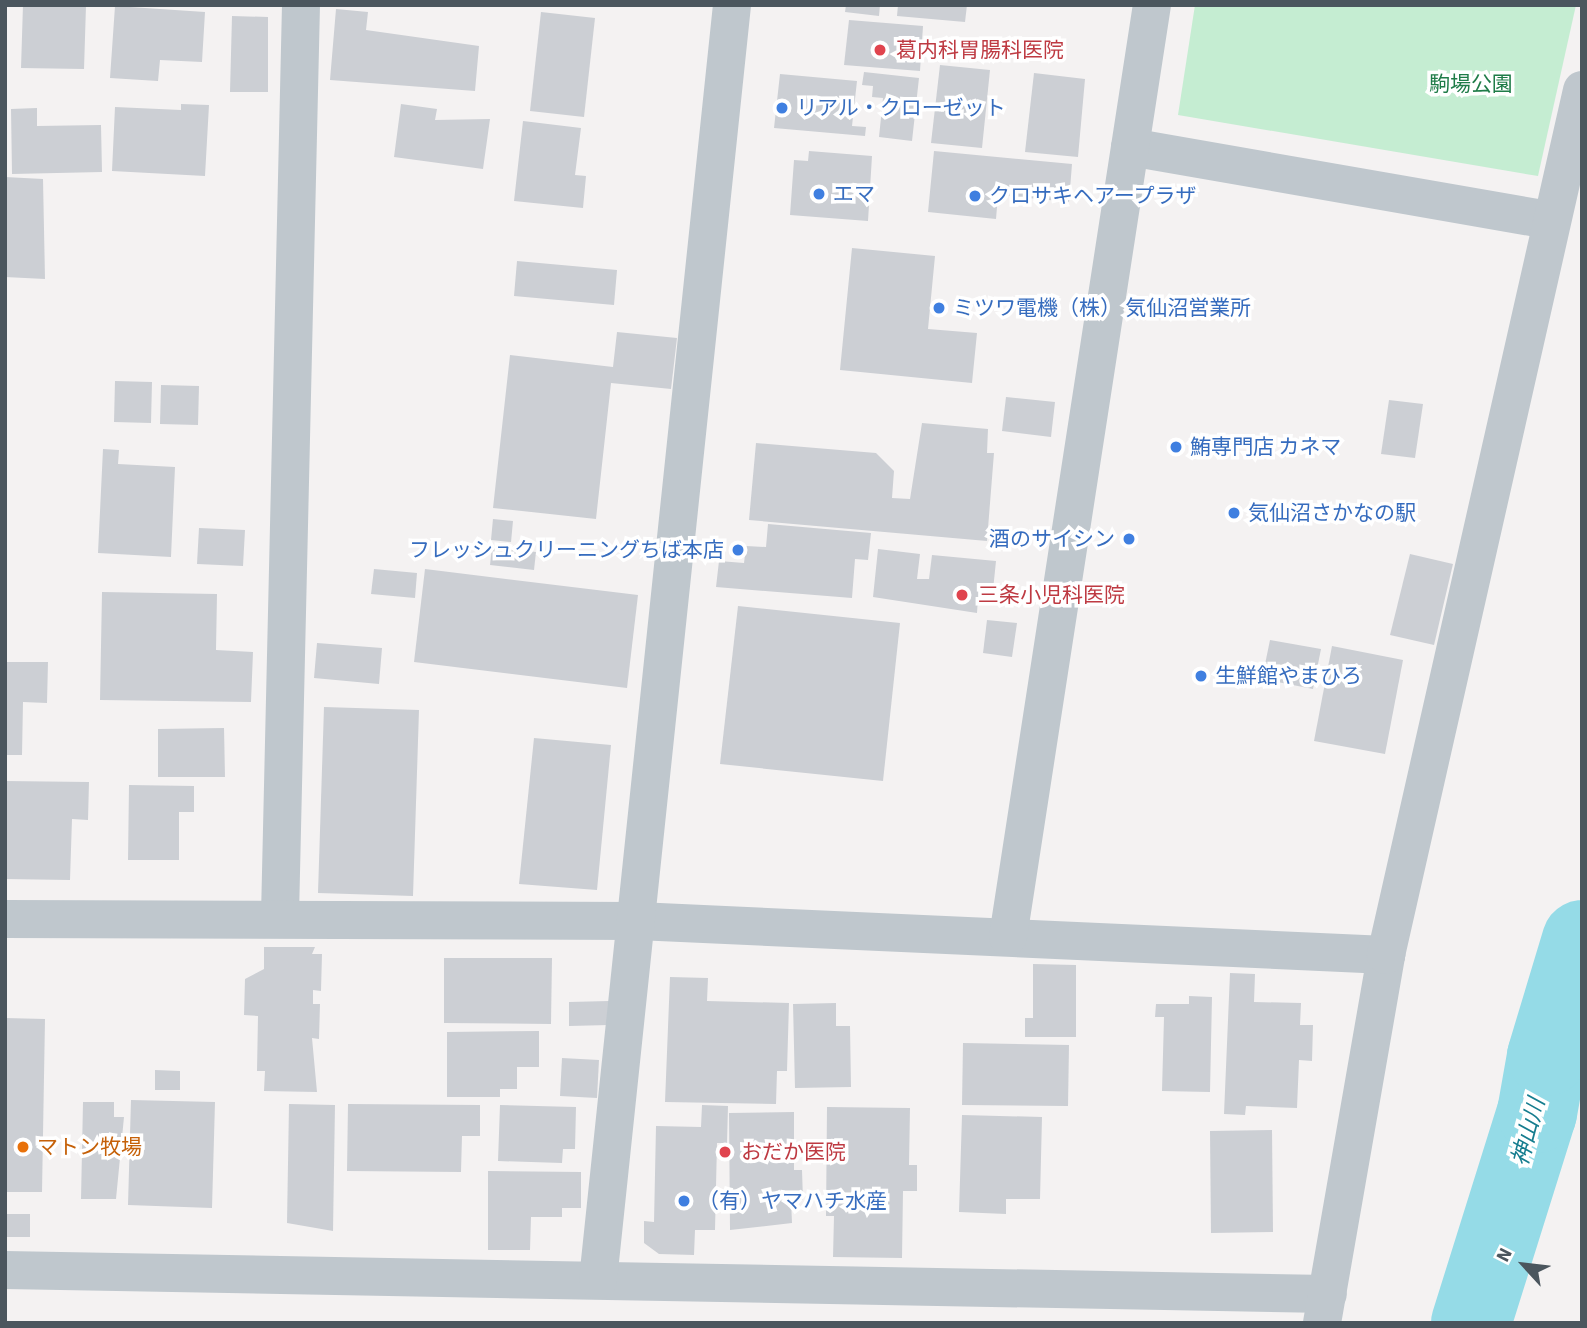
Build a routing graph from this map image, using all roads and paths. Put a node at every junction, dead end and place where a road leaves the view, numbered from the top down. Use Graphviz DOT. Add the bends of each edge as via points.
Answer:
graph roads {
  1 [pos="302,5"];
  2 [pos="732,5"];
  3 [pos="1152,5"];
  4 [pos="1582,90"];
  5 [pos="1130,147"];
  6 [pos="1552,221"];
  7 [pos="280,916"];
  8 [pos="5,919"];
  9 [pos="637,921"];
  10 [pos="1008,937"];
  11 [pos="1386,955"];
  12 [pos="5,1269"];
  13 [pos="598,1280"];
  14 [pos="1325,1308"];
  1 -- 7 [label="street"];
  2 -- 9 [label="street"];
  3 -- 5 [label="street"];
  4 -- 6 [label="street"];
  5 -- 6 [label="street"];
  5 -- 10 [label="street"];
  6 -- 11 [label="street"];
  7 -- 8 [label="street"];
  7 -- 9 [label="street"];
  9 -- 10 [label="street"];
  9 -- 13 [label="street"];
  10 -- 11 [label="street"];
  11 -- 14 [label="street"];
  12 -- 13 [label="street"];
  13 -- 14 [label="street"];
}
